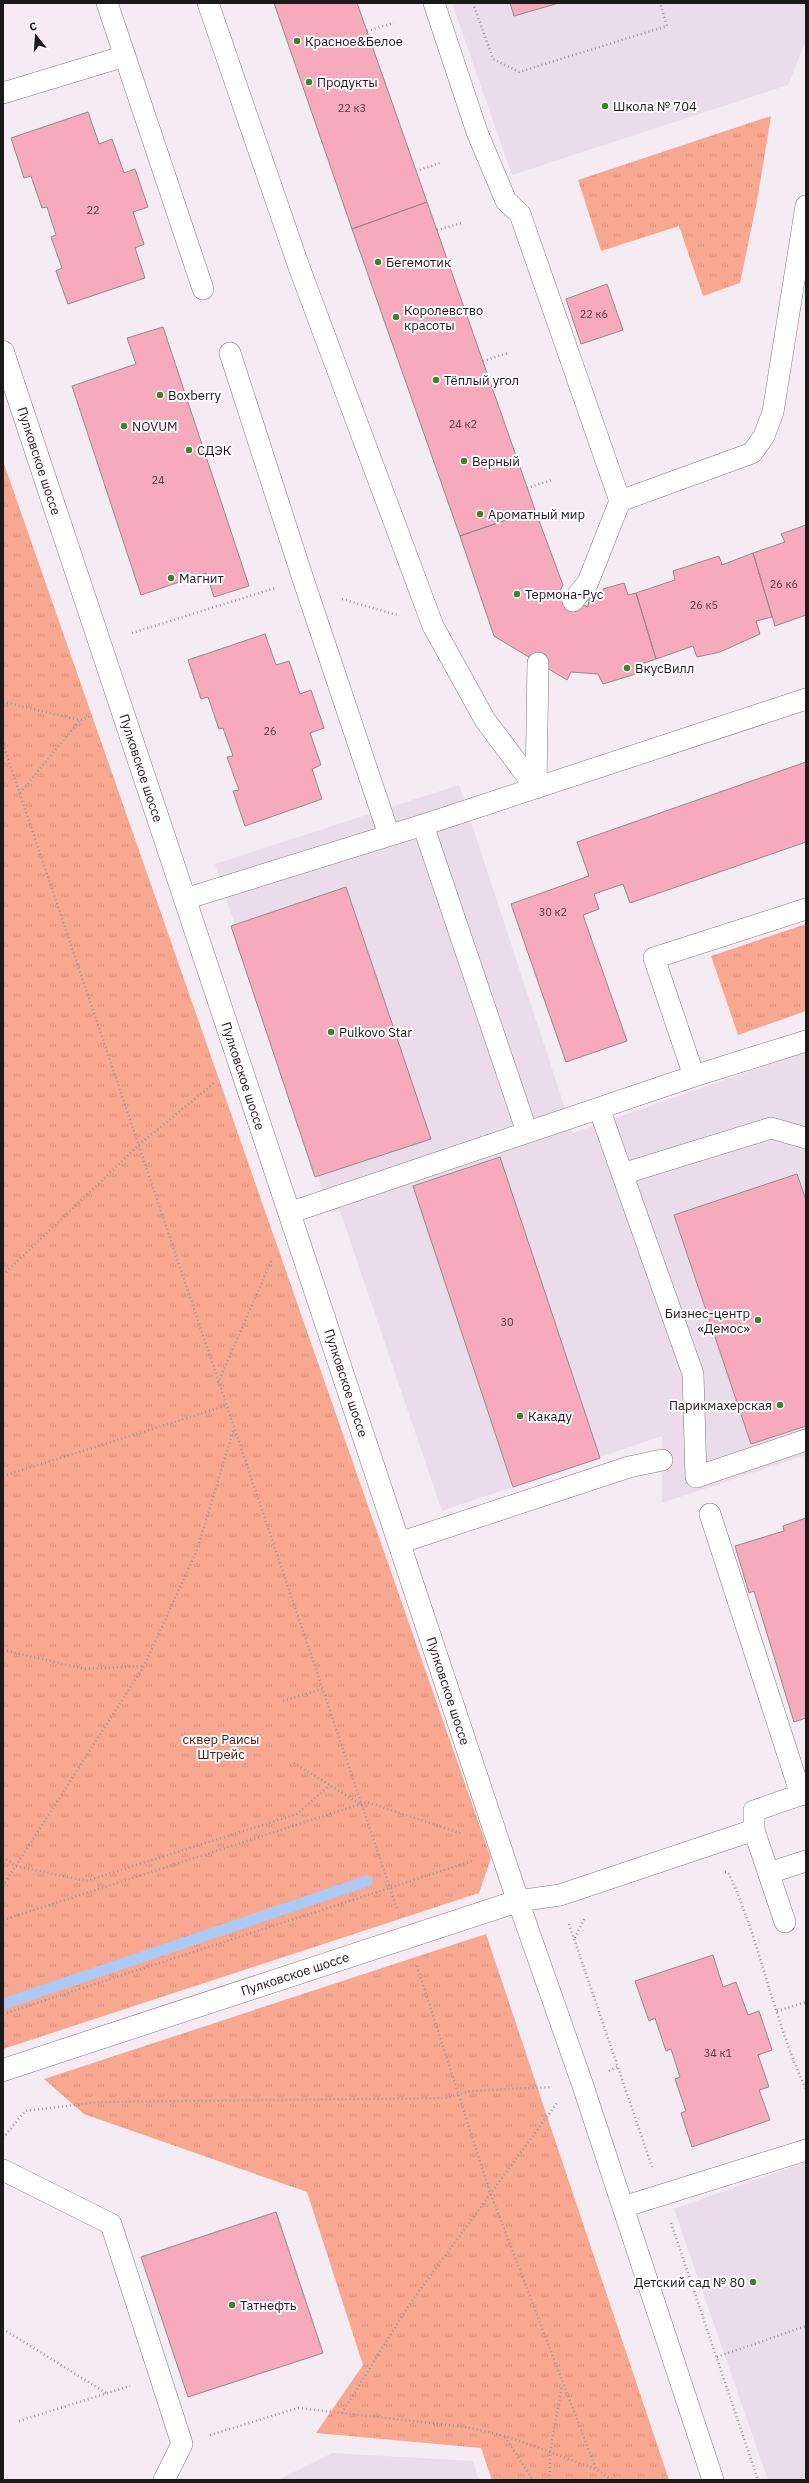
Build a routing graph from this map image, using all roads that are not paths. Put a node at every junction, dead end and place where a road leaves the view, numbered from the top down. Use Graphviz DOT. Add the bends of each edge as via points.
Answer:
graph roads {
  1 [pos="107,3"];
  2 [pos="208,3"];
  3 [pos="434,3"];
  4 [pos="125,56"];
  5 [pos="3,93"];
  6 [pos="806,206"];
  7 [pos="203,289"];
  8 [pos="3,352"];
  9 [pos="230,353"];
  10 [pos="620,501"];
  11 [pos="573,601"];
  12 [pos="538,663"];
  13 [pos="806,699"];
  14 [pos="536,788"];
  15 [pos="423,825"];
  16 [pos="388,835"];
  17 [pos="185,899"];
  18 [pos="806,909"];
  19 [pos="806,1041"];
  20 [pos="694,1076"];
  21 [pos="599,1108"];
  22 [pos="527,1132"];
  23 [pos="806,1138"];
  24 [pos="622,1174"];
  25 [pos="291,1218"];
  26 [pos="806,1440"];
  27 [pos="662,1460"];
  28 [pos="710,1514"];
  29 [pos="398,1543"];
  30 [pos="804,1794"];
  31 [pos="754,1830"];
  32 [pos="806,1861"];
  33 [pos="769,1873"];
  34 [pos="518,1901"];
  35 [pos="785,1922"];
  36 [pos="3,2070"];
  37 [pos="806,2150"];
  38 [pos="3,2170"];
  39 [pos="623,2208"];
  40 [pos="164,2480"];
  41 [pos="713,2480"];
  1 -- 4 [label="lane"];
  2 -- 14 [label="lane" via="302,275 433,626 485,720"];
  3 -- 10 [label="lane" via="477,132 506,201 520,214"];
  4 -- 5 [label="lane"];
  4 -- 7 [label="lane"];
  6 -- 10 [label="lane" via="773,412 764,436 752,454"];
  8 -- 17 [label="street, Пулковское шоссе"];
  9 -- 16 [label="lane" via="302,580"];
  10 -- 11 [label="lane" via="588,582"];
  12 -- 14 [label="lane"];
  13 -- 14 [label="lane"];
  14 -- 15 [label="lane"];
  15 -- 16 [label="lane"];
  15 -- 22 [label="lane"];
  16 -- 17 [label="lane"];
  17 -- 25 [label="street, Пулковское шоссе"];
  18 -- 20 [label="lane" via="654,958"];
  19 -- 20 [label="lane"];
  20 -- 21 [label="lane"];
  21 -- 22 [label="lane"];
  21 -- 24 [label="lane"];
  22 -- 25 [label="lane"];
  23 -- 24 [label="lane" via="771,1128"];
  24 -- 26 [label="lane" via="693,1374 696,1477"];
  25 -- 29 [label="street, Пулковское шоссе"];
  27 -- 29 [label="lane" via="630,1467"];
  28 -- 30 [label="lane"];
  29 -- 34 [label="street, Пулковское шоссе"];
  30 -- 31 [label="lane" via="754,1810"];
  31 -- 33 [label="lane"];
  31 -- 34 [label="lane" via="560,1895"];
  32 -- 33 [label="lane"];
  33 -- 35 [label="lane"];
  34 -- 36 [label="street, Пулковское шоссе"];
  34 -- 39 [label="lane" via="576,2084"];
  37 -- 39 [label="lane"];
  38 -- 40 [label="lane" via="111,2224 182,2444"];
  39 -- 41 [label="lane"];
}
